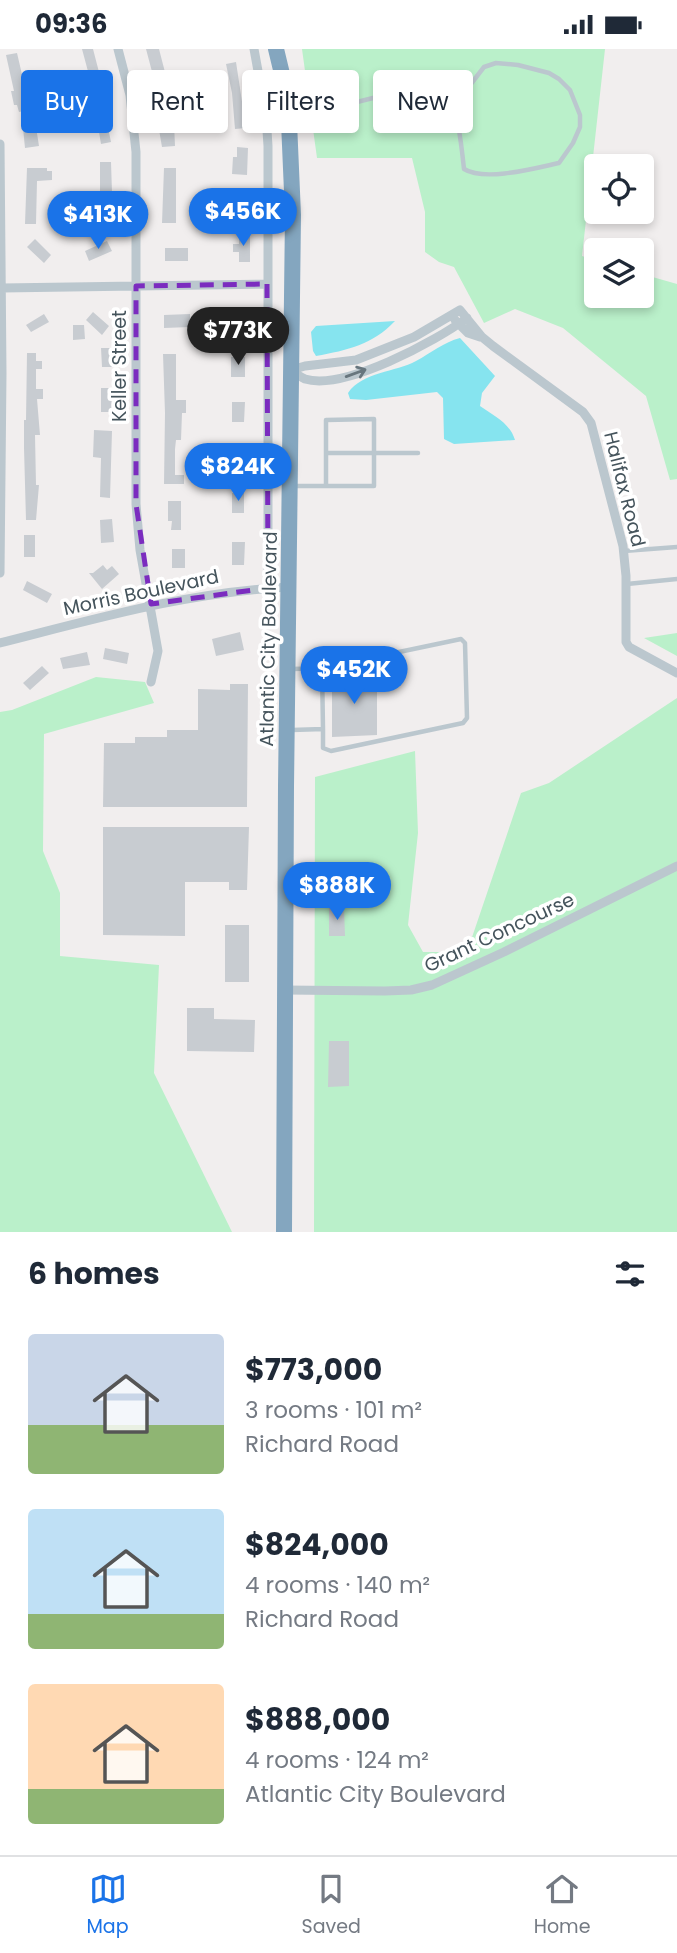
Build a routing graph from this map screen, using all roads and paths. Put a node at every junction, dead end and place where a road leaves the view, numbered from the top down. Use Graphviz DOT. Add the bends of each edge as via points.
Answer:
graph roads {
  1 [pos="118,49"];
  2 [pos="254,49"];
  3 [pos="276,49"];
  4 [pos="281,70"];
  5 [pos="447,90"];
  6 [pos="290,133"];
  7 [pos="0,143"];
  8 [pos="1,233"];
  9 [pos="267,284"];
  10 [pos="136,286"];
  11 [pos="2,288"];
  12 [pos="450,315"];
  13 [pos="467,318"];
  14 [pos="458,324"];
  15 [pos="482,337"];
  16 [pos="291,370"];
  17 [pos="1,373"];
  18 [pos="326,453"];
  19 [pos="374,453"];
  20 [pos="418,453"];
  21 [pos="290,486"];
  22 [pos="326,486"];
  23 [pos="1,509"];
  24 [pos="677,547"];
  25 [pos="624,551"];
  26 [pos="0,573"];
  27 [pos="677,579"];
  28 [pos="626,584"];
  29 [pos="290,587"];
  30 [pos="268,588"];
  31 [pos="151,604"];
  32 [pos="0,643"];
  33 [pos="289,669"];
  34 [pos="322,669"];
  35 [pos="677,673"];
  36 [pos="151,682"];
  37 [pos="323,729"];
  38 [pos="287,730"];
  39 [pos="677,866"];
  40 [pos="285,990"];
  41 [pos="284,1232"];
  1 -- 10 [label="street, Keller Street" via="134,121"];
  2 -- 9 [label="street" via="268,146"];
  3 -- 4 [label="highway, Atlantic City Boulevard"];
  5 -- 5 [label="lane" via="464,169 471,173 509,173 559,163 580,127 570,90 549,73 496,63 484,68 467,89"];
  6 -- 16 [label="highway, Atlantic City Boulevard"];
  7 -- 8 [label="street"];
  8 -- 11 [label="street"];
  9 -- 10 [label="street"];
  9 -- 30 [label="street"];
  10 -- 11 [label="street"];
  10 -- 31 [label="street, Keller Street" via="136,504"];
  11 -- 17 [label="street"];
  12 -- 13 [label="street" via="460,310"];
  12 -- 14 [label="street, Halifax Road"];
  12 -- 16 [label="street" via="414,337 356,360"];
  13 -- 14 [label="street"];
  13 -- 15 [label="street, Halifax Road"];
  14 -- 15 [label="street, Halifax Road"];
  16 -- 14 [label="street, one-way" via="306,379 343,378 427,345"];
  15 -- 25 [label="street, Halifax Road" via="588,418"];
  16 -- 21 [label="highway, Atlantic City Boulevard"];
  17 -- 23 [label="street"];
  18 -- 19 [label="lane"];
  18 -- 19 [label="lane" via="326,419 374,419"];
  18 -- 22 [label="lane"];
  19 -- 20 [label="lane"];
  19 -- 22 [label="lane" via="374,486"];
  21 -- 22 [label="lane"];
  21 -- 29 [label="highway, Atlantic City Boulevard"];
  23 -- 26 [label="street"];
  24 -- 25 [label="lane"];
  25 -- 28 [label="street, Halifax Road"];
  27 -- 28 [label="lane"];
  28 -- 35 [label="street, Halifax Road" via="626,642"];
  29 -- 30 [label="street, Morris Boulevard"];
  29 -- 33 [label="highway, Atlantic City Boulevard"];
  30 -- 31 [label="street, Morris Boulevard"];
  31 -- 32 [label="street, Morris Boulevard"];
  31 -- 36 [label="street, Keller Street" via="158,651"];
  33 -- 34 [label="lane"];
  33 -- 38 [label="highway, Atlantic City Boulevard"];
  34 -- 37 [label="lane"];
  34 -- 37 [label="lane" via="366,667 380,656 461,639 465,643 467,718 463,723 331,751 323,748"];
  37 -- 38 [label="lane"];
  38 -- 40 [label="highway, Atlantic City Boulevard"];
  39 -- 40 [label="street, Grant Concourse" via="432,985 385,992"];
  40 -- 41 [label="highway, Atlantic City Boulevard"];
}
